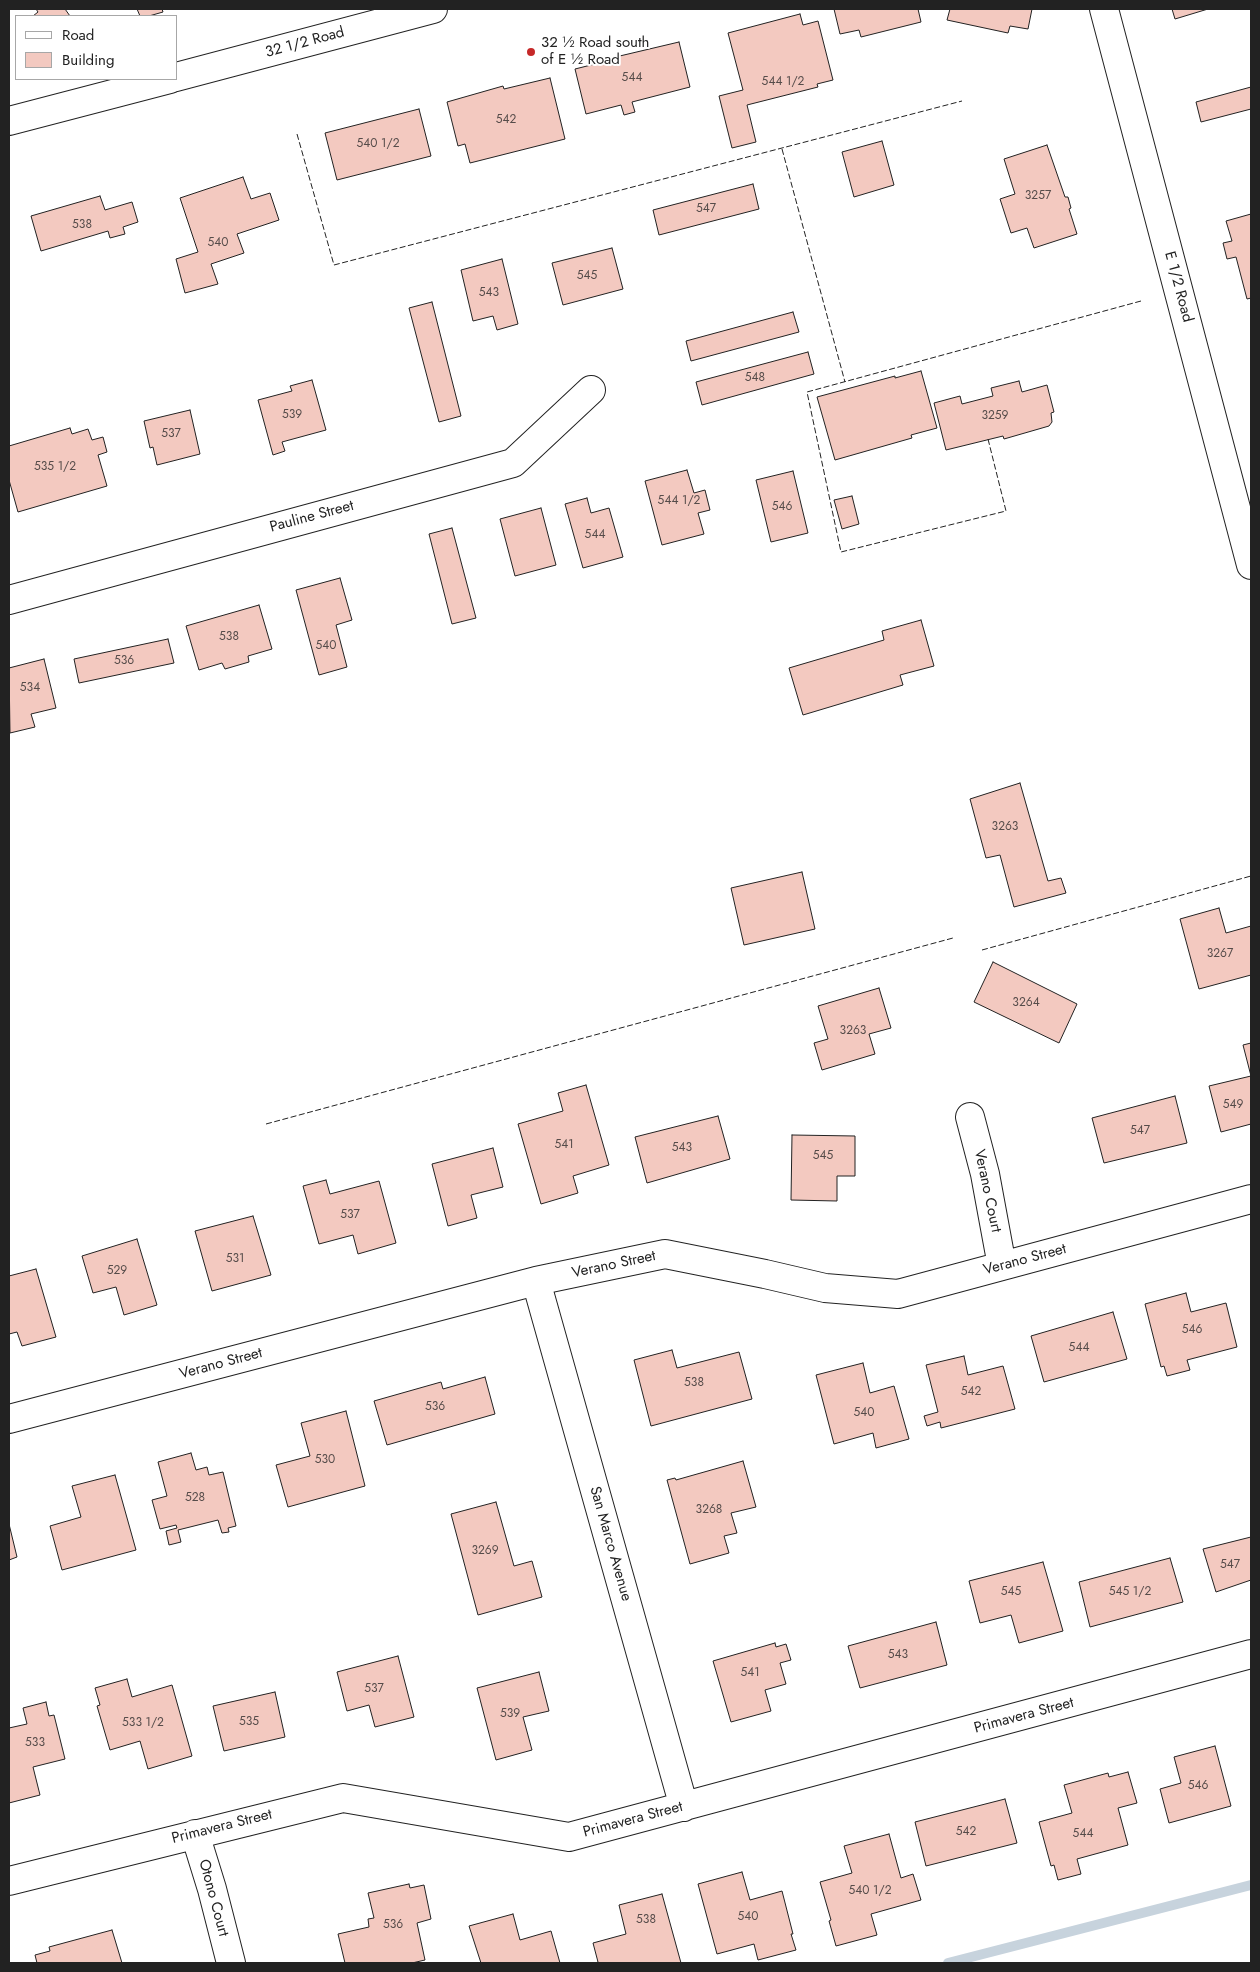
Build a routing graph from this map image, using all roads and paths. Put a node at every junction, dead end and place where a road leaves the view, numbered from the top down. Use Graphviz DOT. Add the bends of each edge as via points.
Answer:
graph roads {
  1 [pos="433,9"];
  2 [pos="1104,9"];
  3 [pos="178,76"];
  4 [pos="166,80"];
  5 [pos="9,122"];
  6 [pos="591,390"];
  7 [pos="1251,565"];
  8 [pos="9,600"];
  9 [pos="970,1117"];
  10 [pos="1251,1199"];
  11 [pos="1002,1266"];
  12 [pos="536,1281"];
  13 [pos="9,1420"];
  14 [pos="1251,1654"];
  15 [pos="684,1807"];
  16 [pos="195,1834"];
  17 [pos="9,1881"];
  18 [pos="231,1963"];
  1 -- 3 [label="street, 32 1/2 Road"];
  2 -- 7 [label="street, E 1/2 Road"];
  4 -- 5 [label="street"];
  6 -- 8 [label="street, Pauline Street" via="512,463"];
  9 -- 11 [label="street, Verano Court" via="985,1174"];
  10 -- 11 [label="street, Verano Street"];
  11 -- 12 [label="street, Verano Street" via="898,1294 825,1288 665,1254"];
  12 -- 13 [label="street, Verano Street"];
  12 -- 15 [label="street, San Marco Avenue"];
  14 -- 15 [label="street, Primavera Street"];
  15 -- 16 [label="street, Primavera Street" via="569,1837 343,1798"];
  16 -- 17 [label="street, Primavera Street"];
  16 -- 18 [label="street, Otono Court"];
}
